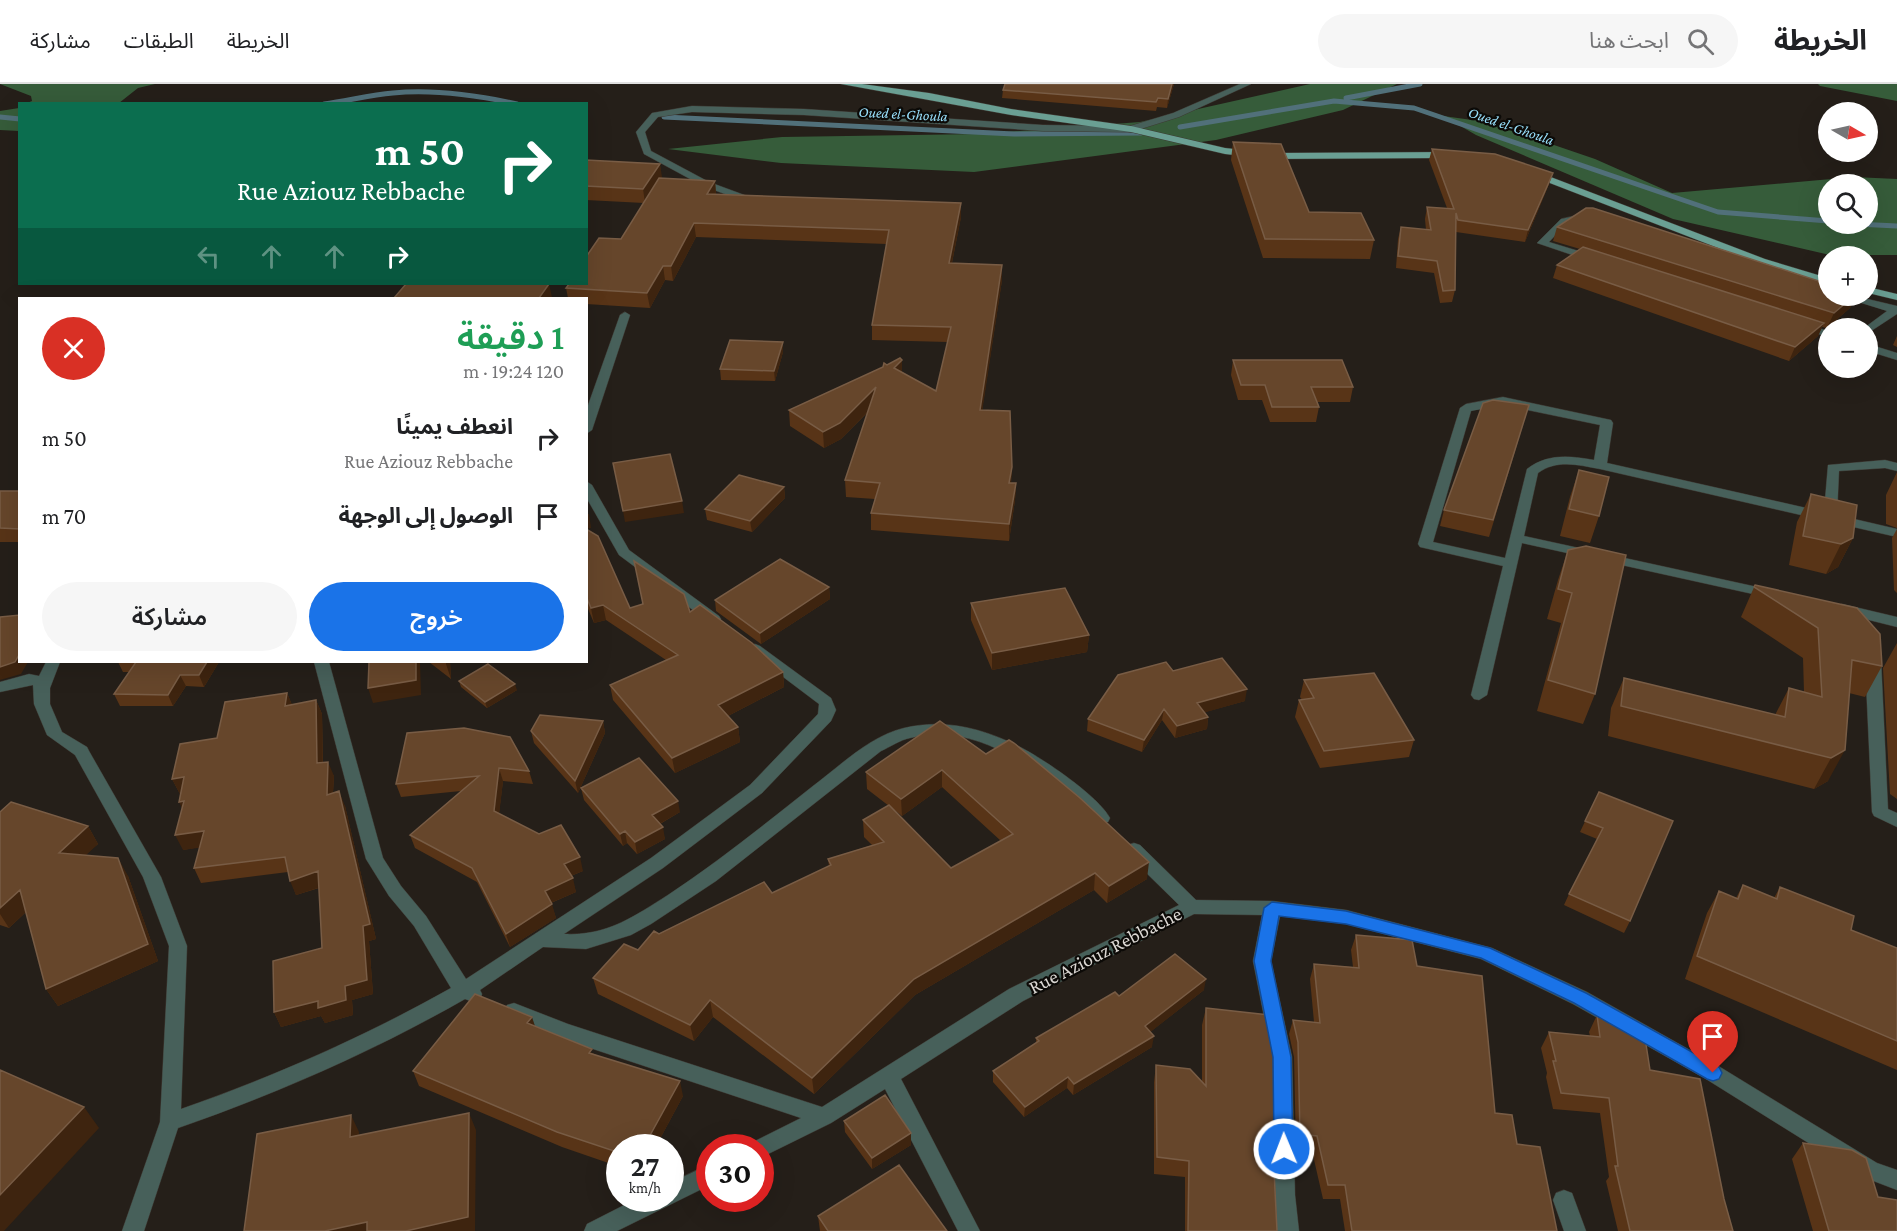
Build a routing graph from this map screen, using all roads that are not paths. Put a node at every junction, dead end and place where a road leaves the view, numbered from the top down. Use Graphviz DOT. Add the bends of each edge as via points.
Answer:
graph roads {
  1 [pos="845,84"];
  2 [pos="1247,84"];
  3 [pos="1131,129"];
  4 [pos="1465,155"];
  5 [pos="1526,171"];
  6 [pos="744,198"];
  7 [pos="1602,217"];
  8 [pos="1620,220"];
  9 [pos="1608,264"];
  10 [pos="1818,277"];
  11 [pos="1818,288"];
  12 [pos="1878,292"];
  13 [pos="1897,297"];
  14 [pos="1878,304"];
  15 [pos="1897,309"];
  16 [pos="625,315"];
  17 [pos="1795,323"];
  18 [pos="1878,323"];
  19 [pos="1818,331"];
  20 [pos="1878,350"];
  21 [pos="1897,357"];
  22 [pos="588,424"];
  23 [pos="1600,465"];
  24 [pos="1897,467"];
  25 [pos="588,489"];
  26 [pos="1830,519"];
  27 [pos="1897,533"];
  28 [pos="1516,538"];
  29 [pos="1510,564"];
  30 [pos="1791,598"];
  31 [pos="1825,606"];
  32 [pos="1897,622"];
  33 [pos="1871,627"];
  34 [pos="53,663"];
  35 [pos="321,663"];
  36 [pos="0,687"];
  37 [pos="42,688"];
  38 [pos="1479,695"];
  39 [pos="1897,821"];
  40 [pos="1192,906"];
  41 [pos="1272,908"];
  42 [pos="541,940"];
  43 [pos="463,991"];
  44 [pos="889,1076"];
  45 [pos="824,1117"];
  46 [pos="170,1122"];
  47 [pos="774,1142"];
  48 [pos="1897,1180"];
  49 [pos="1564,1200"];
  50 [pos="633,1212"];
  51 [pos="133,1231"];
  52 [pos="595,1231"];
  53 [pos="969,1231"];
  54 [pos="1288,1231"];
  55 [pos="1575,1231"];
  1 -- 3 [label="main road"];
  2 -- 3 [label="street" via="1176,115"];
  3 -- 4 [label="main road" via="1225,151 1270,156"];
  3 -- 6 [label="street" via="1043,128 692,109 655,115 640,132 647,152 706,184"];
  5 -- 10 [label="main road" via="1761,261"];
  7 -- 9 [label="street" via="1584,215 1564,221 1542,243"];
  8 -- 11 [label="street"];
  12 -- 13 [label="main road"];
  14 -- 15 [label="street"];
  15 -- 18 [label="street"];
  16 -- 22 [label="street"];
  17 -- 19 [label="street"];
  20 -- 21 [label="street"];
  23 -- 26 [label="street"];
  23 -- 28 [label="street" via="1556,460 1538,466 1532,472"];
  23 -- 29 [label="street" via="1607,423 1503,401 1466,408 1425,544"];
  24 -- 26 [label="street" via="1885,464 1833,468"];
  25 -- 42 [label="street" via="624,552 826,702 828,710 756,789 657,863"];
  26 -- 27 [label="street"];
  28 -- 29 [label="street"];
  28 -- 30 [label="street"];
  29 -- 38 [label="street"];
  31 -- 33 [label="street"];
  32 -- 33 [label="street"];
  33 -- 39 [label="street" via="1880,812"];
  34 -- 37 [label="street"];
  35 -- 43 [label="street" via="375,859 420,921"];
  36 -- 37 [label="street" via="29,679 38,681"];
  37 -- 46 [label="street" via="42,704 55,735 81,752 152,877 178,946"];
  40 -- 41 [label="street, Rue Aziouz Rebbache"];
  40 -- 42 [label="street" via="1066,783 1029,758 954,728 919,728 875,747 710,876 625,930 586,942"];
  40 -- 44 [label="street, Rue Aziouz Rebbache" via="1016,995"];
  41 -- 48 [label="street, Rue Aziouz Rebbache" via="1346,917 1485,953 1580,998 1713,1073 1870,1170"];
  41 -- 54 [label="street" via="1262,961 1282,1057"];
  42 -- 43 [label="street"];
  43 -- 45 [label="street" via="563,1031"];
  43 -- 46 [label="street" via="326,1062"];
  44 -- 45 [label="street, Rue Aziouz Rebbache"];
  44 -- 53 [label="street"];
  45 -- 47 [label="street, Rue Aziouz Rebbache"];
  46 -- 51 [label="street"];
  49 -- 55 [label="street"];
  50 -- 52 [label="street"];
}
